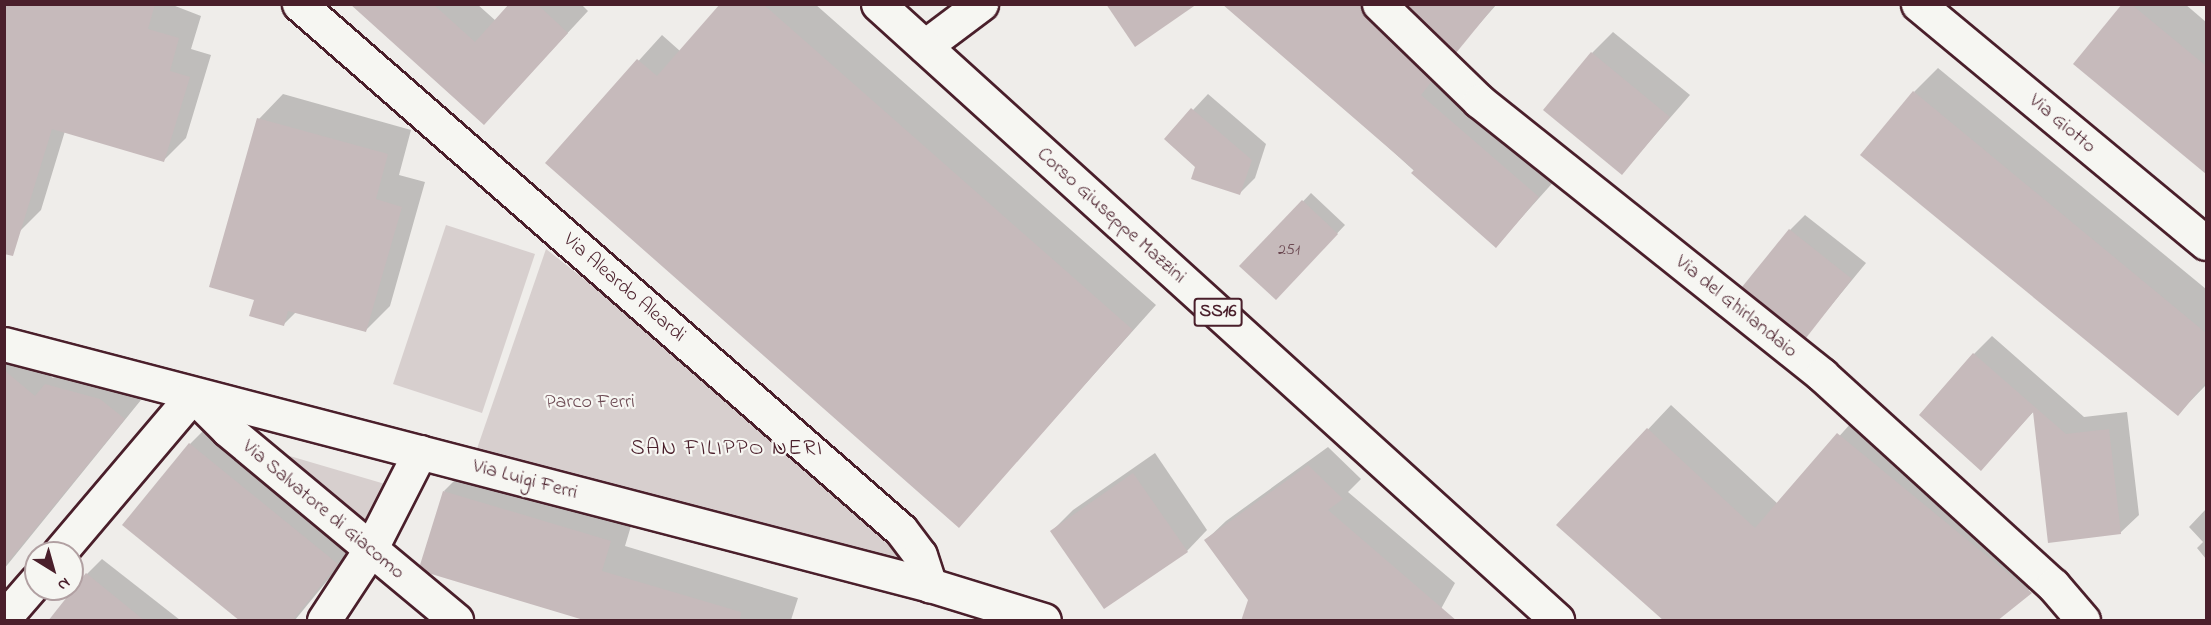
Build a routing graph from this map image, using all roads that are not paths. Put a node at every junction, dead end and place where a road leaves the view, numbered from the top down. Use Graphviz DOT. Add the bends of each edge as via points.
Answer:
graph roads {
  1 [pos="299,4"];
  2 [pos="878,4"];
  3 [pos="981,4"];
  4 [pos="1379,4"];
  5 [pos="1918,4"];
  6 [pos="925,46"];
  7 [pos="2206,243"];
  8 [pos="4,344"];
  9 [pos="193,396"];
  10 [pos="420,452"];
  11 [pos="69,541"];
  12 [pos="370,550"];
  13 [pos="930,585"];
  14 [pos="24,594"];
  15 [pos="4,618"];
  16 [pos="324,621"];
  17 [pos="456,621"];
  18 [pos="1044,621"];
  19 [pos="1557,621"];
  20 [pos="2083,621"];
  1 -- 13 [label="street, Via Aleardo Aleardi" via="901,530 920,555"];
  2 -- 6 [label="street, Corso Giuseppe Mazzini / SS16"];
  3 -- 6 [label="street"];
  4 -- 20 [label="street, Via del Ghirlandaio" via="1479,101 1822,375 2053,585"];
  5 -- 7 [label="street, Via Giotto"];
  6 -- 19 [label="street, Corso Giuseppe Mazzini / SS16"];
  8 -- 9 [label="street, Via Luigi Ferri"];
  9 -- 10 [label="street, Via Luigi Ferri"];
  9 -- 11 [label="street"];
  9 -- 12 [label="street, Via Salvatore di Giacomo"];
  10 -- 12 [label="street"];
  10 -- 13 [label="street, Via Luigi Ferri"];
  12 -- 16 [label="street"];
  12 -- 17 [label="street, Via Salvatore di Giacomo"];
  13 -- 18 [label="street, Via Luigi Ferri"];
  14 -- 15 [label="street"];
}
